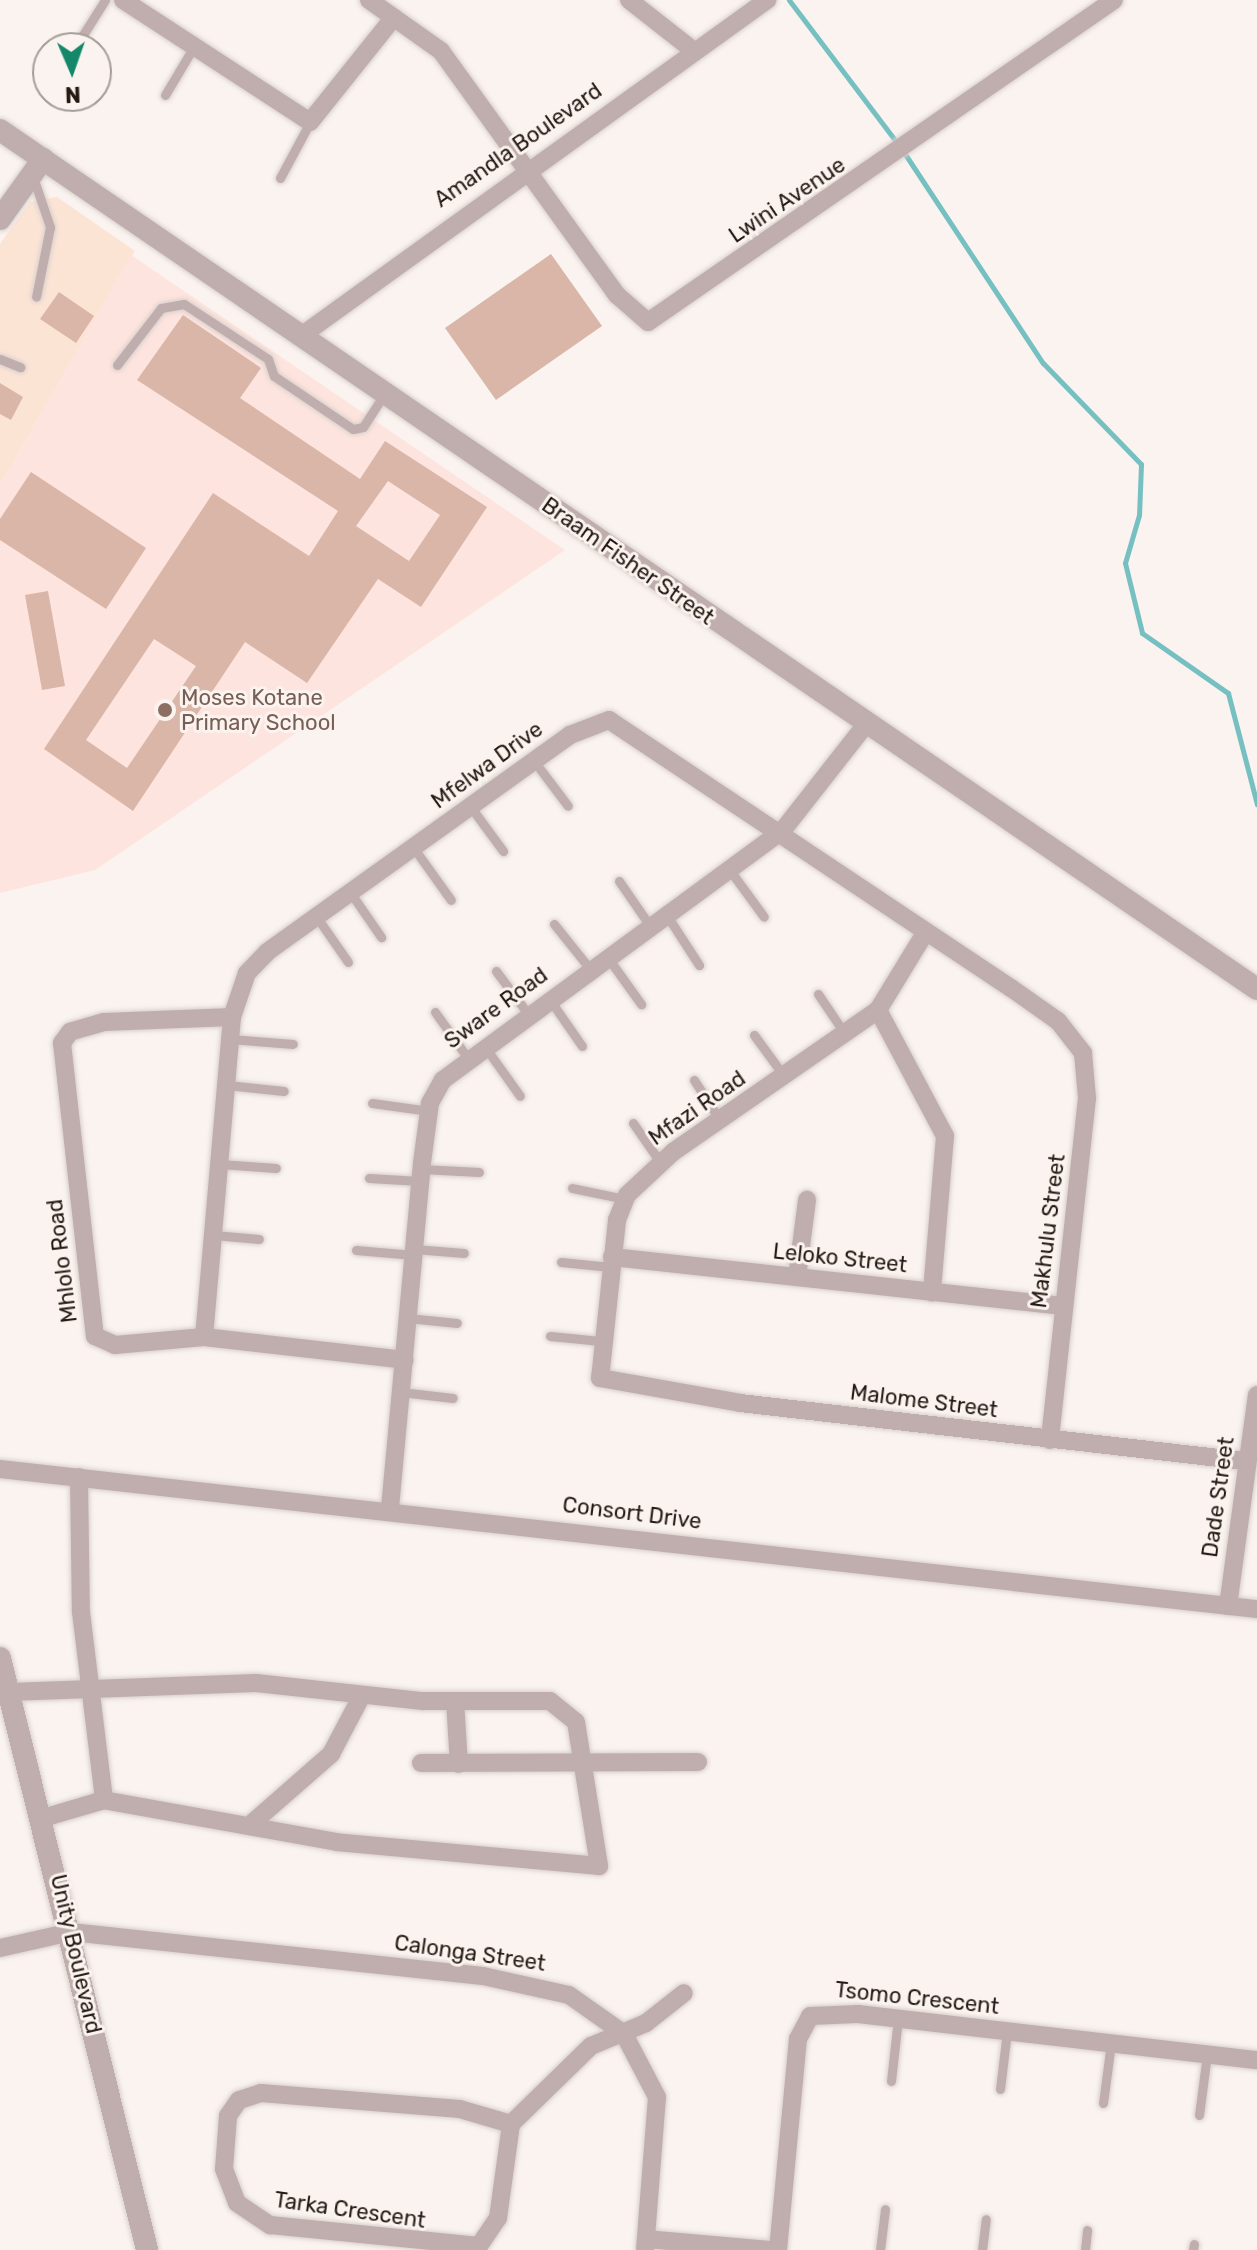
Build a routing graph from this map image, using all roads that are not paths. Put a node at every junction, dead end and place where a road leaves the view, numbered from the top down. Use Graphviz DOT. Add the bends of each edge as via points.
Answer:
graph roads {
  1 [pos="105,0"];
  2 [pos="123,0"];
  3 [pos="629,0"];
  4 [pos="767,0"];
  5 [pos="1114,0"];
  6 [pos="381,6"];
  7 [pos="85,32"];
  8 [pos="193,48"];
  9 [pos="694,51"];
  10 [pos="165,95"];
  11 [pos="310,122"];
  12 [pos="0,130"];
  13 [pos="38,166"];
  14 [pos="529,166"];
  15 [pos="280,178"];
  16 [pos="0,219"];
  17 [pos="36,297"];
  18 [pos="301,336"];
  19 [pos="0,359"];
  20 [pos="117,365"];
  21 [pos="20,367"];
  22 [pos="385,393"];
  23 [pos="866,724"];
  24 [pos="534,760"];
  25 [pos="470,806"];
  26 [pos="568,806"];
  27 [pos="783,830"];
  28 [pos="413,847"];
  29 [pos="503,851"];
  30 [pos="729,869"];
  31 [pos="619,881"];
  32 [pos="350,892"];
  33 [pos="451,900"];
  34 [pos="666,914"];
  35 [pos="316,916"];
  36 [pos="764,917"];
  37 [pos="554,924"];
  38 [pos="650,926"];
  39 [pos="925,933"];
  40 [pos="381,937"];
  41 [pos="607,957"];
  42 [pos="348,962"];
  43 [pos="699,965"];
  44 [pos="590,969"];
  45 [pos="496,971"];
  46 [pos="1257,989"];
  47 [pos="818,994"];
  48 [pos="549,999"];
  49 [pos="641,1004"];
  50 [pos="878,1010"];
  51 [pos="435,1012"];
  52 [pos="528,1014"];
  53 [pos="232,1017"];
  54 [pos="1069,1032"];
  55 [pos="845,1034"];
  56 [pos="754,1035"];
  57 [pos="230,1039"];
  58 [pos="293,1044"];
  59 [pos="484,1045"];
  60 [pos="582,1046"];
  61 [pos="467,1057"];
  62 [pos="784,1076"];
  63 [pos="694,1080"];
  64 [pos="227,1085"];
  65 [pos="284,1091"];
  66 [pos="520,1096"];
  67 [pos="372,1103"];
  68 [pos="429,1111"];
  69 [pos="720,1120"];
  70 [pos="633,1123"];
  71 [pos="660,1162"];
  72 [pos="220,1164"];
  73 [pos="276,1168"];
  74 [pos="479,1172"];
  75 [pos="421,1175"];
  76 [pos="369,1178"];
  77 [pos="572,1188"];
  78 [pos="625,1199"];
  79 [pos="807,1200"];
  80 [pos="214,1235"];
  81 [pos="259,1239"];
  82 [pos="356,1250"];
  83 [pos="414,1252"];
  84 [pos="464,1253"];
  85 [pos="561,1262"];
  86 [pos="612,1262"];
  87 [pos="797,1277"];
  88 [pos="932,1292"];
  89 [pos="1063,1306"];
  90 [pos="408,1318"];
  91 [pos="457,1323"];
  92 [pos="550,1336"];
  93 [pos="204,1337"];
  94 [pos="601,1341"];
  95 [pos="405,1360"];
  96 [pos="401,1392"];
  97 [pos="1257,1395"];
  98 [pos="453,1398"];
  99 [pos="1050,1440"];
  100 [pos="1245,1461"];
  101 [pos="0,1469"];
  102 [pos="79,1477"];
  103 [pos="390,1508"];
  104 [pos="1228,1606"];
  105 [pos="1257,1609"];
  106 [pos="0,1658"];
  107 [pos="89,1684"];
  108 [pos="9,1692"];
  109 [pos="361,1697"];
  110 [pos="455,1701"];
  111 [pos="698,1762"];
  112 [pos="421,1763"];
  113 [pos="459,1764"];
  114 [pos="584,1767"];
  115 [pos="104,1800"];
  116 [pos="43,1818"];
  117 [pos="250,1825"];
  118 [pos="71,1932"];
  119 [pos="0,1948"];
  120 [pos="684,1993"];
  121 [pos="898,2019"];
  122 [pos="1007,2031"];
  123 [pos="624,2034"];
  124 [pos="1111,2043"];
  125 [pos="1207,2054"];
  126 [pos="1257,2060"];
  127 [pos="891,2081"];
  128 [pos="1000,2089"];
  129 [pos="1103,2103"];
  130 [pos="1199,2115"];
  131 [pos="511,2124"];
  132 [pos="885,2209"];
  133 [pos="986,2219"];
  134 [pos="1087,2230"];
  135 [pos="645,2244"];
  136 [pos="147,2250"];
  137 [pos="775,2250"];
  138 [pos="880,2250"];
  139 [pos="982,2250"];
  140 [pos="1085,2250"];
  1 -- 7 [label="lane"];
  2 -- 8 [label="street"];
  3 -- 9 [label="street"];
  4 -- 9 [label="street, Amandla Boulevard"];
  5 -- 14 [label="street, Lwini Avenue" via="652,322 623,302"];
  6 -- 11 [label="street"];
  6 -- 14 [label="street" via="441,51"];
  8 -- 10 [label="lane"];
  8 -- 11 [label="street"];
  9 -- 14 [label="street, Amandla Boulevard"];
  11 -- 15 [label="lane"];
  12 -- 13 [label="street, Braam Fisher Street"];
  13 -- 16 [label="street"];
  13 -- 17 [label="lane" via="50,227"];
  13 -- 18 [label="street, Braam Fisher Street"];
  14 -- 18 [label="street, Amandla Boulevard"];
  18 -- 22 [label="street, Braam Fisher Street"];
  19 -- 21 [label="lane"];
  20 -- 22 [label="lane" via="161,308 184,304 268,359 274,376 353,429 363,427"];
  22 -- 23 [label="street, Braam Fisher Street"];
  23 -- 27 [label="street, Sware Road"];
  23 -- 46 [label="street, Braam Fisher Street"];
  24 -- 25 [label="street, Mfelwa Drive"];
  24 -- 26 [label="lane"];
  24 -- 27 [label="street, Mfelwa Drive" via="585,725 621,723"];
  25 -- 28 [label="street, Mfelwa Drive"];
  25 -- 29 [label="lane"];
  27 -- 30 [label="street, Sware Road"];
  27 -- 39 [label="street, Mfelwa Drive"];
  28 -- 32 [label="street, Mfelwa Drive"];
  28 -- 33 [label="lane"];
  30 -- 34 [label="street, Sware Road"];
  30 -- 36 [label="lane"];
  31 -- 38 [label="lane"];
  32 -- 35 [label="street, Mfelwa Drive"];
  32 -- 40 [label="lane"];
  34 -- 38 [label="street, Sware Road"];
  34 -- 43 [label="lane"];
  35 -- 42 [label="lane"];
  35 -- 53 [label="street, Mfelwa Drive" via="247,973"];
  37 -- 44 [label="lane"];
  38 -- 41 [label="street, Sware Road"];
  39 -- 50 [label="street, Mfazi Road"];
  39 -- 54 [label="street, Mfelwa Drive"];
  41 -- 44 [label="street, Sware Road"];
  41 -- 49 [label="lane"];
  44 -- 48 [label="street, Sware Road"];
  45 -- 52 [label="lane"];
  47 -- 55 [label="lane"];
  48 -- 52 [label="street, Sware Road"];
  48 -- 60 [label="lane"];
  50 -- 55 [label="street, Mfazi Road"];
  50 -- 88 [label="street" via="945,1136"];
  51 -- 61 [label="lane"];
  52 -- 59 [label="street, Sware Road"];
  53 -- 57 [label="street, Mfelwa Drive"];
  53 -- 93 [label="street, Mhlolo Road" via="104,1022 70,1032 61,1049 95,1336 109,1345"];
  54 -- 89 [label="street, Makhulu Street" via="1089,1080"];
  55 -- 62 [label="street, Mfazi Road"];
  56 -- 62 [label="lane"];
  57 -- 58 [label="lane"];
  57 -- 64 [label="street, Mfelwa Drive"];
  59 -- 61 [label="street, Sware Road"];
  59 -- 66 [label="lane"];
  61 -- 68 [label="street, Sware Road" via="443,1080"];
  62 -- 69 [label="street, Mfazi Road"];
  63 -- 69 [label="lane"];
  64 -- 65 [label="lane"];
  64 -- 72 [label="street, Mfelwa Drive"];
  67 -- 68 [label="lane"];
  68 -- 75 [label="street, Sware Road"];
  69 -- 71 [label="street, Mfazi Road"];
  70 -- 71 [label="lane"];
  71 -- 78 [label="street, Mfazi Road"];
  72 -- 73 [label="lane"];
  72 -- 80 [label="street, Mfelwa Drive"];
  74 -- 75 [label="lane"];
  75 -- 76 [label="lane"];
  75 -- 83 [label="street, Sware Road"];
  77 -- 78 [label="lane"];
  78 -- 86 [label="street"];
  79 -- 87 [label="street"];
  80 -- 81 [label="lane"];
  80 -- 93 [label="street, Mfelwa Drive"];
  82 -- 83 [label="lane"];
  83 -- 84 [label="lane"];
  83 -- 90 [label="street, Sware Road"];
  85 -- 86 [label="lane"];
  86 -- 87 [label="street, Leloko Street"];
  86 -- 94 [label="street"];
  87 -- 88 [label="street, Leloko Street"];
  88 -- 89 [label="street, Leloko Street"];
  89 -- 99 [label="street, Makhulu Street"];
  90 -- 91 [label="lane"];
  90 -- 95 [label="street, Sware Road"];
  92 -- 94 [label="lane"];
  93 -- 95 [label="street, Mhlolo Road"];
  94 -- 99 [label="street, Malome Street" via="600,1378 661,1392"];
  95 -- 96 [label="street, Sware Road"];
  96 -- 98 [label="lane"];
  96 -- 103 [label="street, Sware Road"];
  97 -- 100 [label="street, Dade Street"];
  99 -- 100 [label="street, Malome Street"];
  100 -- 104 [label="street, Dade Street"];
  101 -- 102 [label="street, Consort Drive"];
  102 -- 103 [label="street, Consort Drive"];
  102 -- 107 [label="street" via="76,1539"];
  103 -- 104 [label="street, Consort Drive"];
  104 -- 105 [label="street, Consort Drive"];
  106 -- 108 [label="street, Unity Boulevard"];
  107 -- 108 [label="street"];
  107 -- 109 [label="street" via="256,1683"];
  107 -- 115 [label="street"];
  108 -- 116 [label="street, Unity Boulevard"];
  109 -- 110 [label="street"];
  109 -- 117 [label="street" via="331,1754"];
  110 -- 113 [label="street"];
  110 -- 114 [label="street" via="557,1703 576,1722"];
  111 -- 114 [label="street"];
  112 -- 113 [label="street"];
  113 -- 114 [label="street"];
  114 -- 117 [label="street" via="599,1866 337,1842"];
  115 -- 116 [label="street"];
  115 -- 117 [label="street"];
  116 -- 118 [label="street, Unity Boulevard"];
  118 -- 119 [label="street, Calonga Street"];
  118 -- 123 [label="street, Calonga Street" via="537,1984 592,2007"];
  118 -- 136 [label="street, Unity Boulevard"];
  120 -- 123 [label="street"];
  121 -- 122 [label="street, Tsomo Crescent"];
  121 -- 127 [label="lane"];
  121 -- 137 [label="street, Tsomo Crescent" via="828,2012 803,2022"];
  122 -- 124 [label="street, Tsomo Crescent"];
  122 -- 128 [label="lane"];
  123 -- 131 [label="street" via="591,2046"];
  123 -- 135 [label="street, Calonga Street" via="657,2097"];
  124 -- 125 [label="street, Tsomo Crescent"];
  124 -- 129 [label="lane"];
  125 -- 126 [label="street, Tsomo Crescent"];
  125 -- 130 [label="lane"];
  131 -- 131 [label="street, Tarka Crescent" via="494,2232 469,2249 270,2225 237,2203 224,2169 228,2116 239,2100 261,2093 460,2109"];
  132 -- 138 [label="lane"];
  133 -- 139 [label="lane"];
  134 -- 140 [label="lane"];
  135 -- 137 [label="street, Tsomo Crescent"];
}
